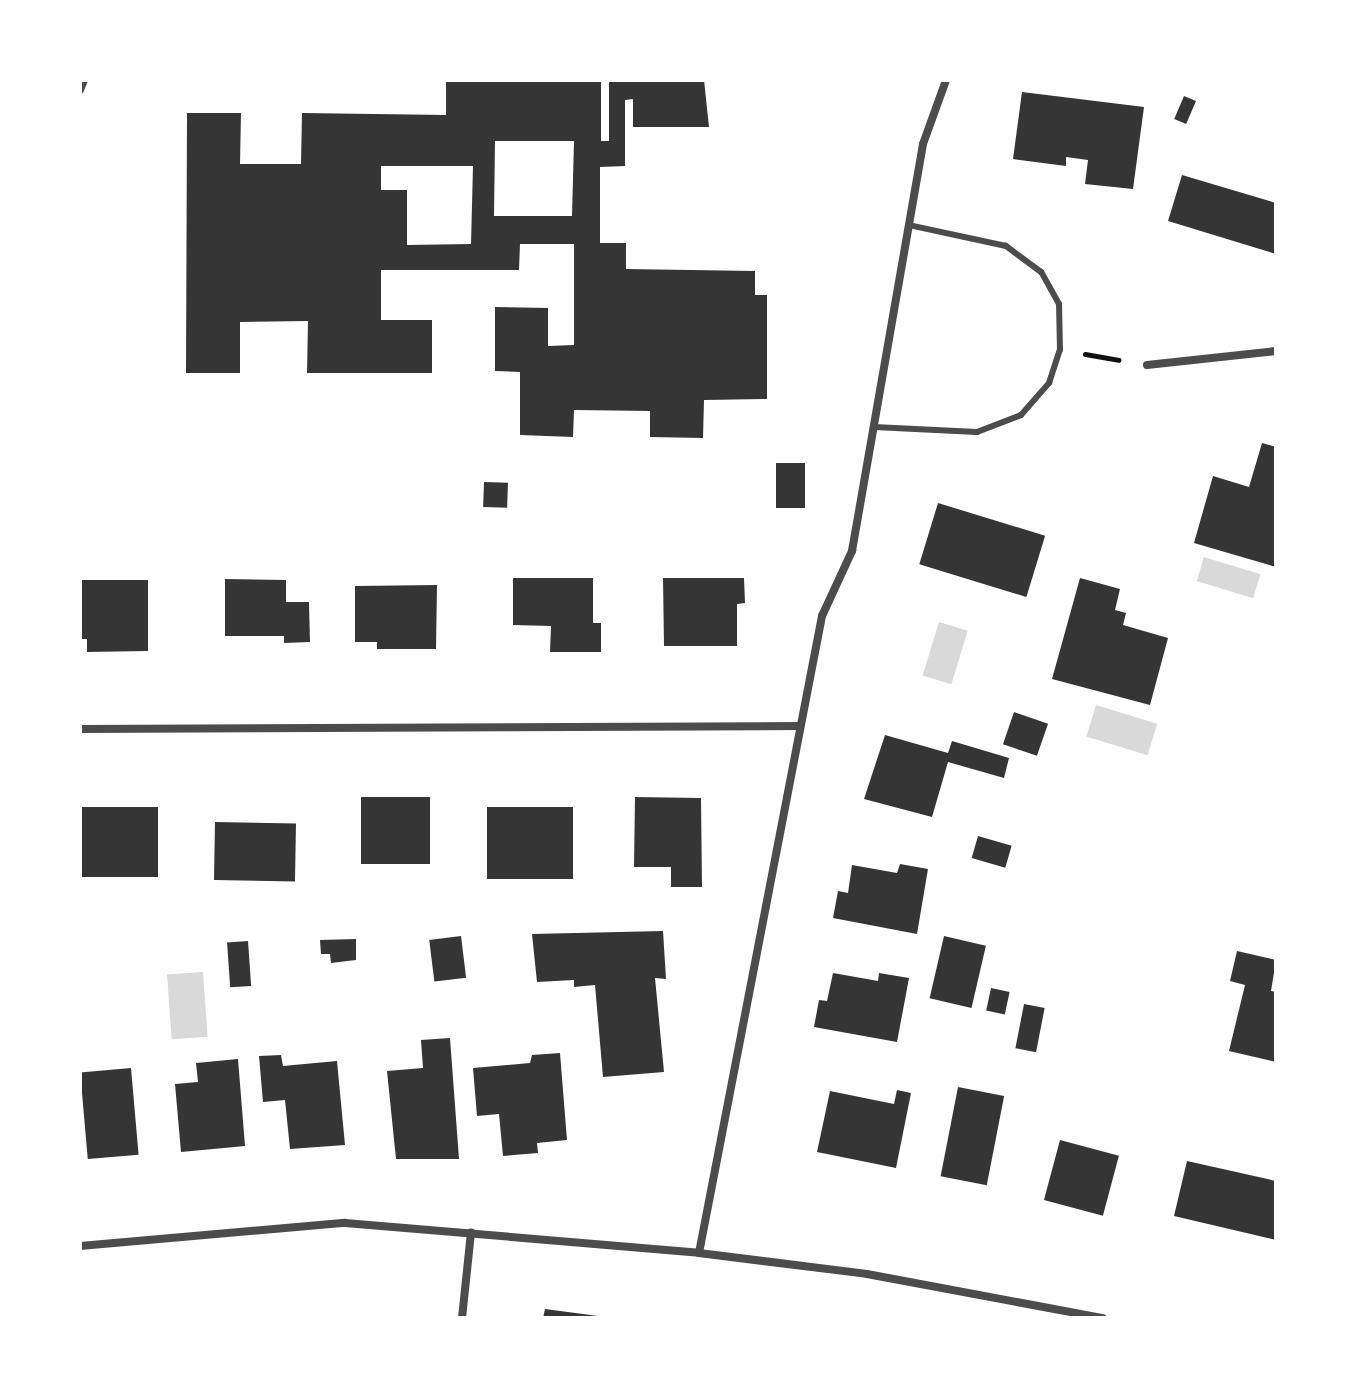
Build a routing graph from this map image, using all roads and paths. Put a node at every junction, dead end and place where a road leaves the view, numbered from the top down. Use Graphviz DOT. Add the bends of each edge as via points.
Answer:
graph roads {
  1 [pos="84,80"];
  2 [pos="946,80"];
  3 [pos="80,90"];
  4 [pos="909,225"];
  5 [pos="1060,350"];
  6 [pos="1276,351"];
  7 [pos="1147,365"];
  8 [pos="874,427"];
  9 [pos="800,726"];
  10 [pos="80,729"];
  11 [pos="471,1232"];
  12 [pos="80,1246"];
  13 [pos="699,1253"];
  14 [pos="1103,1317"];
  15 [pos="462,1318"];
  16 [pos="1114,1318"];
  1 -- 3 [label="street"];
  2 -- 4 [label="street" via="923,144"];
  4 -- 5 [label="lane" via="1006,246 1041,272 1059,304"];
  4 -- 8 [label="street"];
  5 -- 7 [label="path"];
  5 -- 8 [label="lane" via="1049,383 1021,415 977,432"];
  6 -- 7 [label="street"];
  8 -- 9 [label="street" via="852,551 822,616"];
  9 -- 10 [label="street"];
  9 -- 13 [label="street"];
  11 -- 12 [label="street" via="345,1223"];
  11 -- 13 [label="street"];
  11 -- 15 [label="street"];
  13 -- 14 [label="street" via="867,1274"];
  14 -- 16 [label="street"];
}
